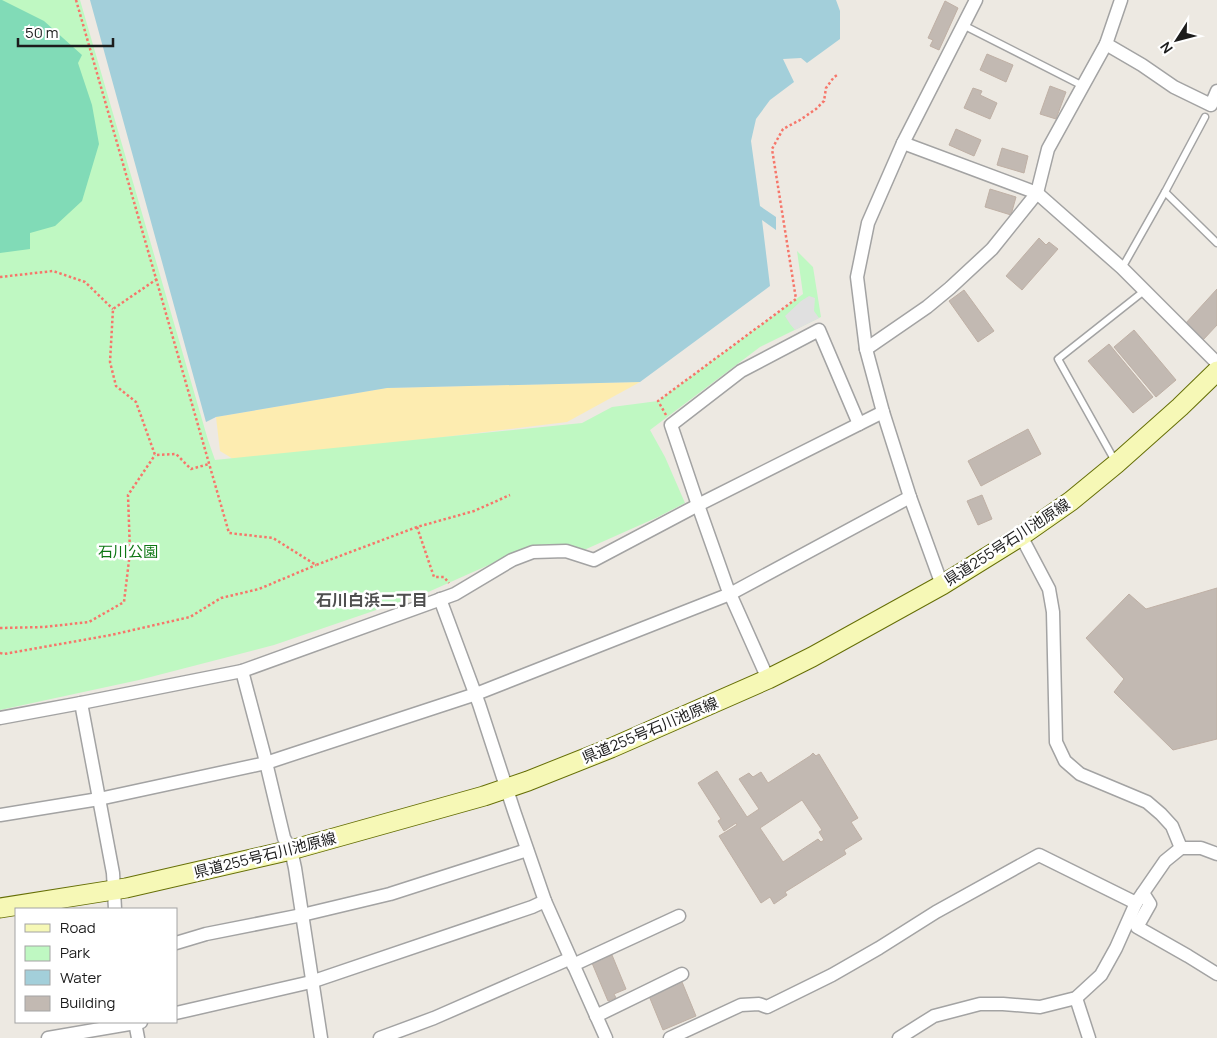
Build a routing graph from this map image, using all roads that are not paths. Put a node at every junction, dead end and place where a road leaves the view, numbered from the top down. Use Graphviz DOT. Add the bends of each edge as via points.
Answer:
graph roads {
  1 [pos="976,0"];
  2 [pos="1121,0"];
  3 [pos="963,25"];
  4 [pos="1106,44"];
  5 [pos="1083,86"];
  6 [pos="1217,91"];
  7 [pos="1205,118"];
  8 [pos="903,144"];
  9 [pos="1165,192"];
  10 [pos="1037,193"];
  11 [pos="1217,243"];
  12 [pos="1122,268"];
  13 [pos="1144,291"];
  14 [pos="866,350"];
  15 [pos="1217,363"];
  16 [pos="1217,372"];
  17 [pos="883,412"];
  18 [pos="859,424"];
  19 [pos="1116,464"];
  20 [pos="910,497"];
  21 [pos="698,505"];
  22 [pos="1021,536"];
  23 [pos="942,585"];
  24 [pos="730,594"];
  25 [pos="440,599"];
  26 [pos="242,670"];
  27 [pos="768,679"];
  28 [pos="476,694"];
  29 [pos="81,703"];
  30 [pos="0,718"];
  31 [pos="266,764"];
  32 [pos="507,788"];
  33 [pos="99,799"];
  34 [pos="0,815"];
  35 [pos="1181,848"];
  36 [pos="291,850"];
  37 [pos="527,850"];
  38 [pos="1217,854"];
  39 [pos="113,890"];
  40 [pos="1139,898"];
  41 [pos="545,901"];
  42 [pos="0,908"];
  43 [pos="115,908"];
  44 [pos="302,915"];
  45 [pos="679,916"];
  46 [pos="178,942"];
  47 [pos="571,962"];
  48 [pos="682,974"];
  49 [pos="1217,974"];
  50 [pos="311,982"];
  51 [pos="1076,998"];
  52 [pos="178,1014"];
  53 [pos="596,1016"];
  54 [pos="131,1023"];
  55 [pos="137,1023"];
  56 [pos="48,1038"];
  57 [pos="138,1038"];
  58 [pos="320,1038"];
  59 [pos="380,1038"];
  60 [pos="606,1038"];
  61 [pos="670,1038"];
  62 [pos="899,1038"];
  63 [pos="1089,1038"];
  1 -- 3 [label="street"];
  2 -- 4 [label="street"];
  3 -- 5 [label="lane"];
  3 -- 8 [label="street"];
  4 -- 5 [label="street"];
  4 -- 6 [label="street" via="1174,87 1211,105"];
  5 -- 10 [label="street" via="1048,148"];
  7 -- 9 [label="lane"];
  8 -- 10 [label="street"];
  8 -- 14 [label="street" via="868,223 857,277"];
  9 -- 11 [label="lane"];
  9 -- 12 [label="lane"];
  10 -- 12 [label="street"];
  10 -- 14 [label="street" via="992,249 950,288"];
  12 -- 13 [label="street"];
  13 -- 15 [label="street"];
  13 -- 19 [label="lane" via="1058,359"];
  14 -- 17 [label="street"];
  16 -- 19 [label="main road, 県道255号石川池原線"];
  17 -- 18 [label="street"];
  17 -- 20 [label="street"];
  18 -- 21 [label="street"];
  18 -- 21 [label="street" via="819,330 741,371 672,425"];
  19 -- 22 [label="main road, 県道255号石川池原線"];
  20 -- 23 [label="street"];
  20 -- 24 [label="street"];
  21 -- 24 [label="street"];
  21 -- 25 [label="street" via="594,560 566,551 532,552"];
  22 -- 23 [label="main road, 県道255号石川池原線"];
  22 -- 35 [label="street" via="1049,589 1053,612 1056,742 1065,761 1080,774 1147,802 1172,826"];
  23 -- 27 [label="main road, 県道255号石川池原線"];
  24 -- 27 [label="street"];
  24 -- 28 [label="street"];
  25 -- 26 [label="street"];
  25 -- 28 [label="street"];
  26 -- 29 [label="street"];
  26 -- 31 [label="street"];
  27 -- 32 [label="main road, 県道255号石川池原線" via="612,748"];
  28 -- 31 [label="street"];
  28 -- 32 [label="street"];
  29 -- 30 [label="street"];
  29 -- 33 [label="street"];
  31 -- 33 [label="street"];
  31 -- 36 [label="street" via="284,838"];
  32 -- 36 [label="main road, 県道255号石川池原線"];
  32 -- 37 [label="street"];
  33 -- 34 [label="street"];
  33 -- 39 [label="street" via="113,873"];
  35 -- 38 [label="street" via="1201,848"];
  35 -- 40 [label="street" via="1165,861"];
  36 -- 39 [label="main road, 県道255号石川池原線"];
  36 -- 44 [label="street"];
  37 -- 41 [label="street"];
  37 -- 44 [label="street" via="390,894"];
  39 -- 42 [label="main road, 県道255号石川池原線"];
  39 -- 43 [label="street"];
  40 -- 49 [label="street" via="1150,904 1137,927"];
  40 -- 51 [label="street" via="1102,975"];
  40 -- 61 [label="street" via="1039,855 824,979 767,1007 741,1005"];
  41 -- 47 [label="street"];
  41 -- 50 [label="street"];
  44 -- 46 [label="street"];
  44 -- 50 [label="street"];
  45 -- 47 [label="street"];
  47 -- 53 [label="street"];
  47 -- 59 [label="street"];
  48 -- 53 [label="street"];
  50 -- 52 [label="street"];
  50 -- 58 [label="street"];
  51 -- 62 [label="street" via="1040,1008 980,1004 934,1016"];
  51 -- 63 [label="street"];
  53 -- 60 [label="street"];
  54 -- 56 [label="street"];
  55 -- 57 [label="street"];
}
